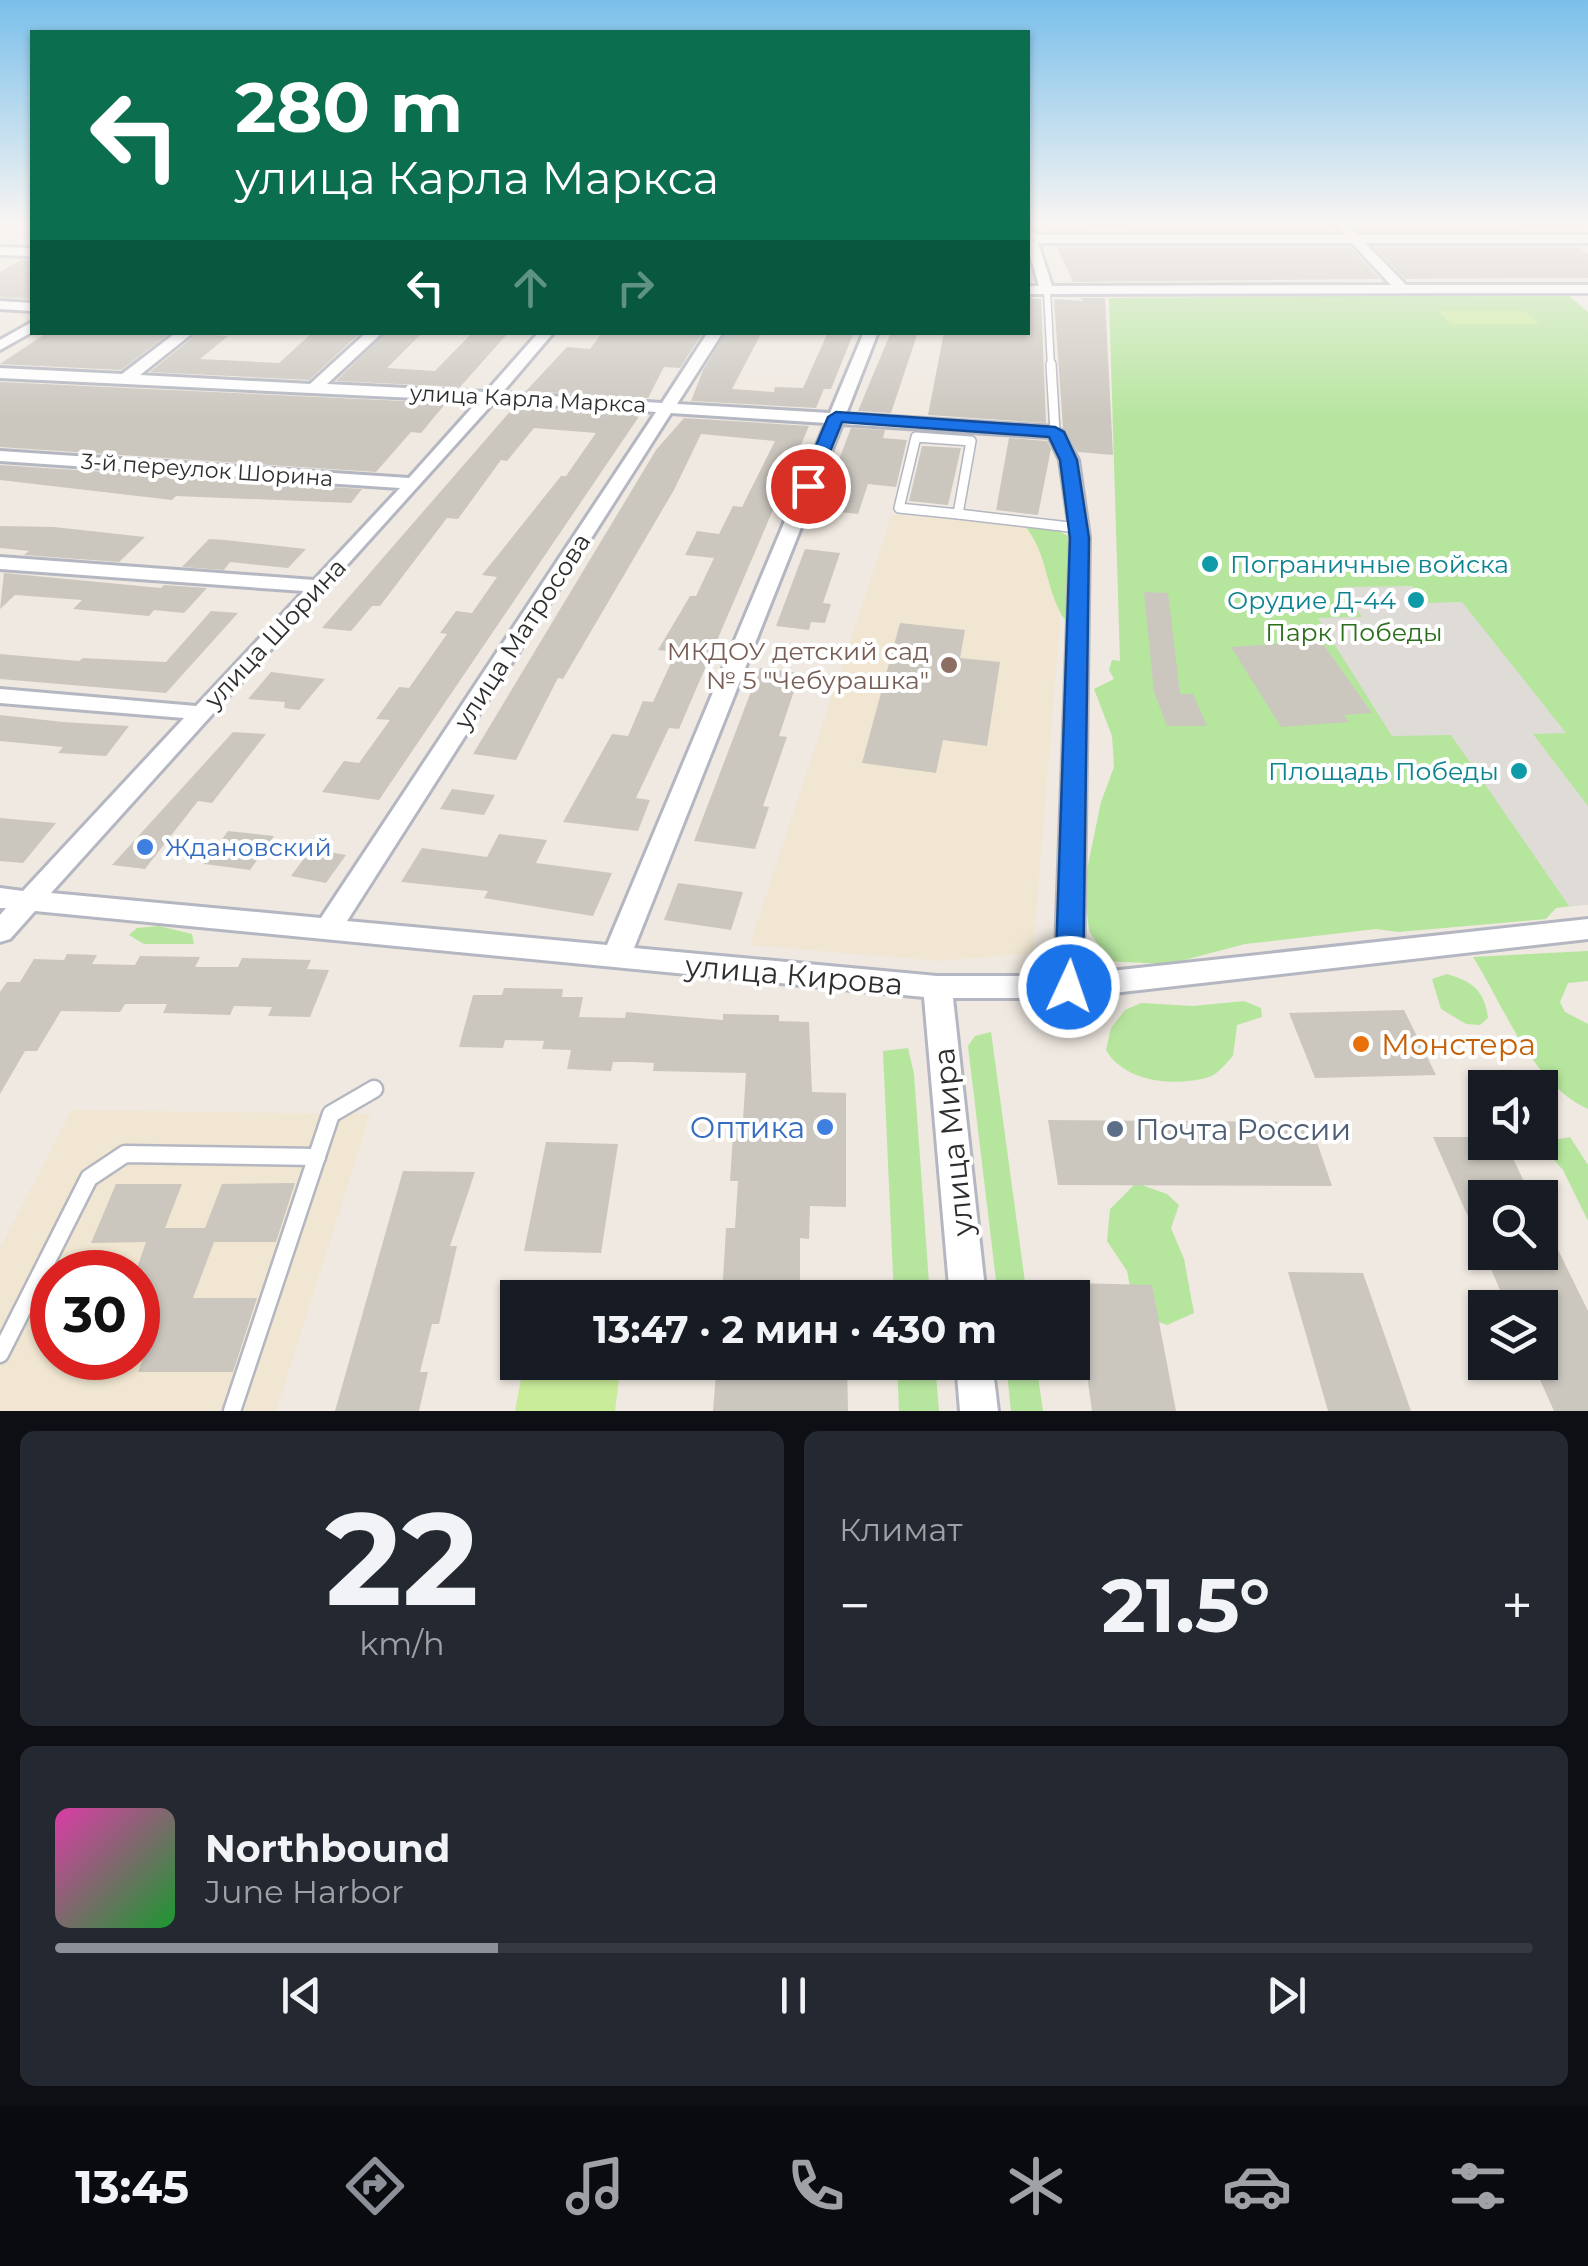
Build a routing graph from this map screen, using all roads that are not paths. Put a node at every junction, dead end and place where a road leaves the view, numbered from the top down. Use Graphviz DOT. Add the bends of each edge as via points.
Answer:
graph roads {
  1 [pos="1588,289"];
  2 [pos="1030,290"];
  3 [pos="1047,290"];
  4 [pos="1402,290"];
  5 [pos="0,306"];
  6 [pos="30,307"];
  7 [pos="30,327"];
  8 [pos="183,335"];
  9 [pos="373,335"];
  10 [pos="543,335"];
  11 [pos="714,335"];
  12 [pos="870,335"];
  13 [pos="0,346"];
  14 [pos="0,373"];
  15 [pos="124,380"];
  16 [pos="314,389"];
  17 [pos="490,397"];
  18 [pos="668,407"];
  19 [pos="836,417"];
  20 [pos="1055,432"];
  21 [pos="969,434"];
  22 [pos="0,456"];
  23 [pos="414,484"];
  24 [pos="958,515"];
  25 [pos="1078,528"];
  26 [pos="0,563"];
  27 [pos="319,586"];
  28 [pos="0,696"];
  29 [pos="201,713"];
  30 [pos="14,899"];
  31 [pos="328,929"];
  32 [pos="1588,929"];
  33 [pos="0,932"];
  34 [pos="614,959"];
  35 [pos="937,987"];
  36 [pos="1069,987"];
  37 [pos="374,1089"];
  38 [pos="317,1157"];
  39 [pos="966,1280"];
  40 [pos="0,1354"];
  41 [pos="976,1380"];
  42 [pos="232,1411"];
  43 [pos="979,1411"];
  1 -- 4 [label="street"];
  2 -- 3 [label="street"];
  3 -- 4 [label="street"];
  3 -- 20 [label="lane"];
  5 -- 6 [label="street"];
  7 -- 13 [label="street"];
  8 -- 15 [label="street"];
  9 -- 16 [label="street"];
  10 -- 17 [label="street, улица Шорина"];
  11 -- 18 [label="street, улица Матросова"];
  12 -- 19 [label="street"];
  14 -- 15 [label="street, улица Карла Маркса"];
  15 -- 16 [label="street, улица Карла Маркса"];
  16 -- 17 [label="street, улица Карла Маркса"];
  17 -- 18 [label="street, улица Карла Маркса"];
  17 -- 23 [label="street, улица Шорина"];
  18 -- 19 [label="street, улица Карла Маркса"];
  18 -- 31 [label="street, улица Матросова"];
  19 -- 21 [label="street, улица Карла Маркса"];
  19 -- 34 [label="street"];
  20 -- 21 [label="street, улица Карла Маркса"];
  20 -- 25 [label="street" via="1069,460"];
  21 -- 24 [label="lane"];
  21 -- 24 [label="lane" via="916,437 899,508"];
  22 -- 23 [label="street, 3-й переулок Шорина"];
  23 -- 27 [label="street, улица Шорина"];
  24 -- 25 [label="lane"];
  25 -- 36 [label="street"];
  26 -- 27 [label="street"];
  27 -- 29 [label="street, улица Шорина"];
  28 -- 29 [label="street"];
  29 -- 30 [label="street, улица Шорина"];
  30 -- 31 [label="street, улица Кирова"];
  30 -- 33 [label="street, улица Шорина"];
  31 -- 34 [label="street, улица Кирова"];
  32 -- 36 [label="street, улица Кирова"];
  34 -- 35 [label="street, улица Кирова"];
  35 -- 36 [label="street, улица Кирова"];
  35 -- 39 [label="street, улица Мира"];
  37 -- 38 [label="lane" via="331,1114"];
  38 -- 40 [label="lane" via="125,1154 89,1178"];
  38 -- 42 [label="lane"];
  41 -- 43 [label="street"];
}
